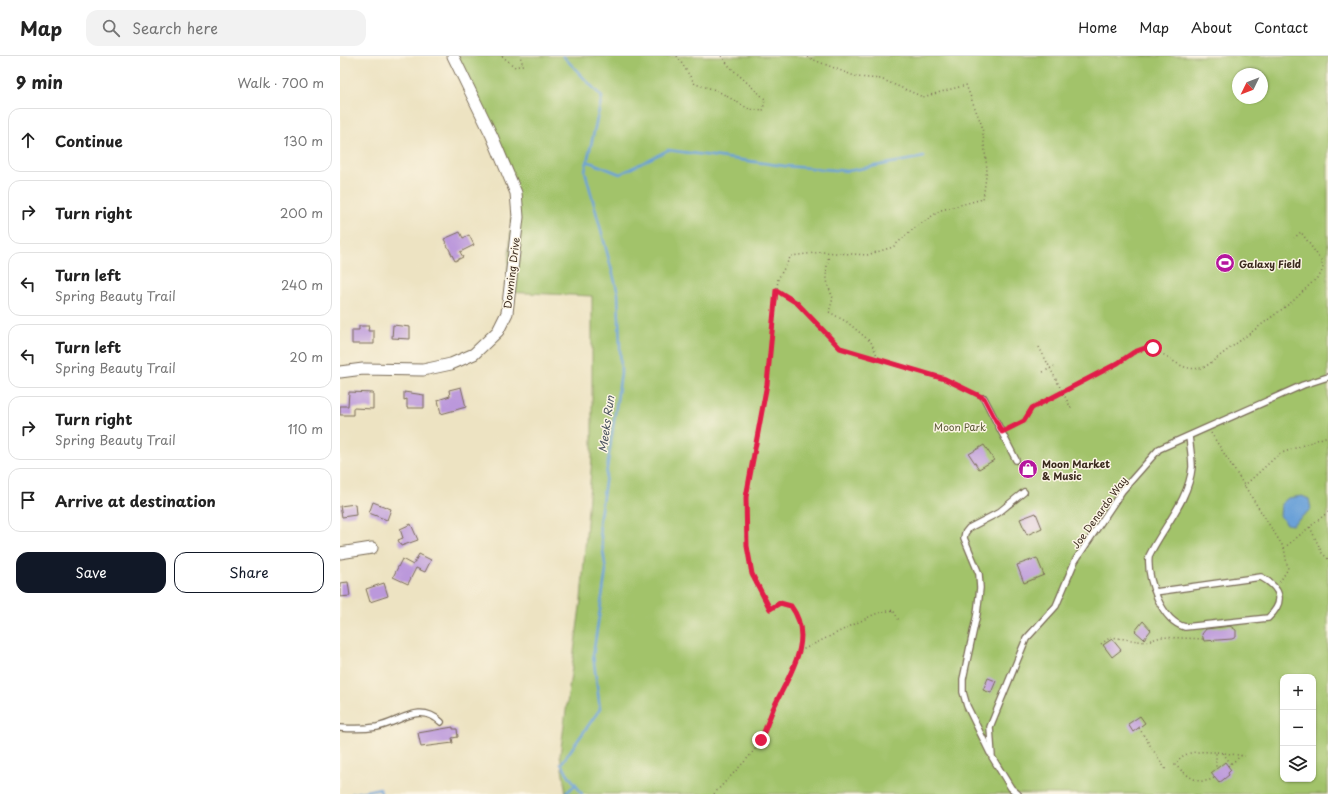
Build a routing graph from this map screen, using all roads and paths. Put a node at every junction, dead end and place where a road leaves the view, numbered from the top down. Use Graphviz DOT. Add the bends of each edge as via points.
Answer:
graph roads {
  1 [pos="453,56"];
  2 [pos="502,56"];
  3 [pos="520,56"];
  4 [pos="677,56"];
  5 [pos="721,56"];
  6 [pos="804,56"];
  7 [pos="1294,238"];
  8 [pos="830,253"];
  9 [pos="776,290"];
  10 [pos="1039,346"];
  11 [pos="879,360"];
  12 [pos="1058,365"];
  13 [pos="1051,368"];
  14 [pos="340,372"];
  15 [pos="1043,372"];
  16 [pos="1328,377"];
  17 [pos="1063,392"];
  18 [pos="984,398"];
  19 [pos="1072,410"];
  20 [pos="1208,428"];
  21 [pos="1002,432"];
  22 [pos="1189,436"];
  23 [pos="1328,436"];
  24 [pos="1016,460"];
  25 [pos="1244,486"];
  26 [pos="1024,492"];
  27 [pos="1328,512"];
  28 [pos="1310,527"];
  29 [pos="372,548"];
  30 [pos="1284,548"];
  31 [pos="340,554"];
  32 [pos="1328,559"];
  33 [pos="1275,587"];
  34 [pos="1156,592"];
  35 [pos="900,622"];
  36 [pos="1203,639"];
  37 [pos="1101,644"];
  38 [pos="800,651"];
  39 [pos="440,722"];
  40 [pos="340,728"];
  41 [pos="1139,728"];
  42 [pos="1216,752"];
  43 [pos="1223,753"];
  44 [pos="992,757"];
  45 [pos="1231,764"];
  46 [pos="1228,766"];
  47 [pos="1216,769"];
  48 [pos="1166,770"];
  49 [pos="1214,778"];
  50 [pos="714,794"];
  51 [pos="1018,794"];
  1 -- 14 [label="street, Downing Drive" via="492,136 516,193 518,217 506,312 498,331 474,354 451,364 423,370 363,368"];
  2 -- 3 [label="path" via="515,67 523,65"];
  4 -- 5 [label="path" via="695,84 716,90 749,109 763,112 765,99"];
  6 -- 8 [label="path" via="857,77 881,79 923,97 966,85 983,133 987,169 983,199 941,210 913,229 893,247 867,255"];
  7 -- 17 [label="path" via="1301,232 1321,260 1321,274 1293,300 1204,367 1194,370 1184,368 1153,348 1145,348"];
  8 -- 9 [label="path" via="791,256 778,279"];
  8 -- 11 [label="path" via="826,272 833,298 829,312 847,322 871,342"];
  9 -- 11 [label="path" via="797,303 840,348"];
  9 -- 38 [label="path" via="767,384 746,497 747,546 752,574 770,609 780,603 791,606 799,616 802,635"];
  10 -- 13 [label="path"];
  11 -- 18 [label="path" via="945,379"];
  12 -- 13 [label="path"];
  13 -- 15 [label="path"];
  13 -- 17 [label="path"];
  16 -- 20 [label="lane, Joe Denardo Way" via="1303,385"];
  17 -- 19 [label="path"];
  17 -- 21 [label="path" via="1032,408 1024,421"];
  18 -- 21 [label="lane"];
  20 -- 22 [label="lane, Joe Denardo Way"];
  20 -- 25 [label="path"];
  21 -- 24 [label="lane"];
  22 -- 34 [label="lane" via="1192,467 1189,482 1149,556 1148,566"];
  22 -- 44 [label="lane, Joe Denardo Way" via="1159,449 1122,491 1075,561 1056,606 1026,639 990,727"];
  23 -- 25 [label="path" via="1279,454"];
  25 -- 30 [label="path"];
  26 -- 44 [label="lane" via="998,513 969,528 964,538 979,574 980,588 963,679 963,692 967,706"];
  27 -- 28 [label="path"];
  28 -- 30 [label="path"];
  28 -- 32 [label="path" via="1322,553"];
  29 -- 31 [label="street"];
  30 -- 33 [label="path" via="1288,569"];
  33 -- 34 [label="lane" via="1261,577"];
  33 -- 34 [label="lane" via="1279,598 1276,610 1268,618 1185,627 1171,620"];
  35 -- 38 [label="path" via="893,610 875,614"];
  36 -- 37 [label="path" via="1161,637 1145,642 1111,637"];
  38 -- 50 [label="path" via="761,740"];
  39 -- 40 [label="lane" via="433,715 423,712 379,726"];
  41 -- 48 [label="path"];
  42 -- 43 [label="path"];
  42 -- 47 [label="path"];
  42 -- 49 [label="path" via="1190,752 1178,759 1175,765 1191,779 1209,781"];
  43 -- 45 [label="path"];
  43 -- 45 [label="path" via="1244,756"];
  44 -- 51 [label="lane, Joe Denardo Way" via="1011,788"];
  45 -- 46 [label="path"];
}
